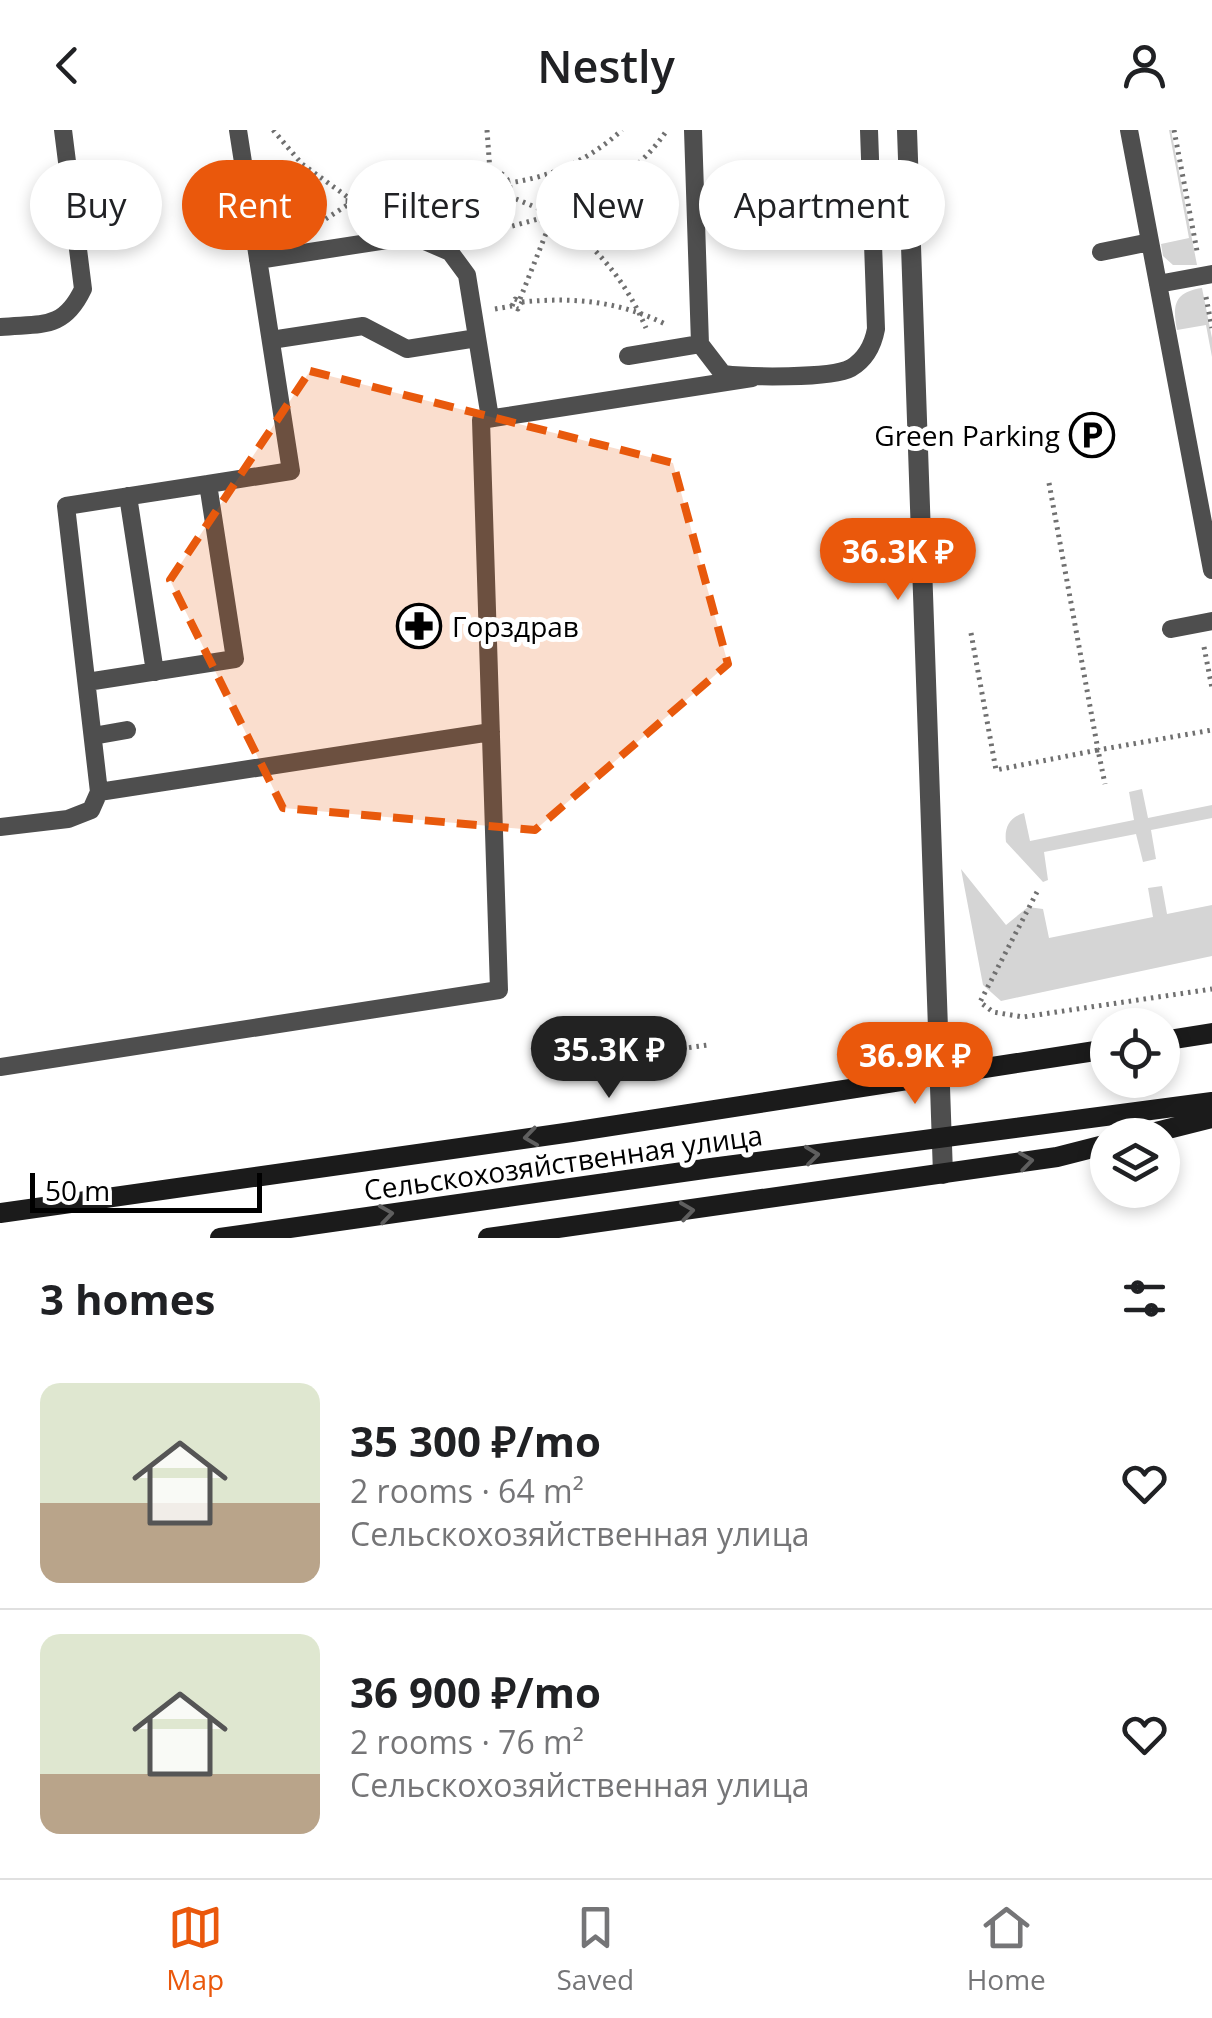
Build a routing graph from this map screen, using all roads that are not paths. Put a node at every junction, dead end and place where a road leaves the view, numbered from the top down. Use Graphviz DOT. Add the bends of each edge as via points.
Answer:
graph roads {
  1 [pos="64,130"];
  2 [pos="238,130"];
  3 [pos="693,130"];
  4 [pos="870,130"];
  5 [pos="906,130"];
  6 [pos="1129,130"];
  7 [pos="1150,242"];
  8 [pos="1101,252"];
  9 [pos="258,260"];
  10 [pos="1207,275"];
  11 [pos="1158,284"];
  12 [pos="0,327"];
  13 [pos="477,338"];
  14 [pos="270,340"];
  15 [pos="700,344"];
  16 [pos="628,356"];
  17 [pos="752,378"];
  18 [pos="490,418"];
  19 [pos="208,484"];
  20 [pos="128,496"];
  21 [pos="1212,570"];
  22 [pos="1212,622"];
  23 [pos="1172,629"];
  24 [pos="156,672"];
  25 [pos="86,682"];
  26 [pos="127,730"];
  27 [pos="490,732"];
  28 [pos="93,736"];
  29 [pos="99,792"];
  30 [pos="0,827"];
  31 [pos="1212,1033"];
  32 [pos="1180,1037"];
  33 [pos="1090,1052"];
  34 [pos="0,1067"];
  35 [pos="939,1075"];
  36 [pos="1212,1102"];
  37 [pos="1212,1118"];
  38 [pos="1180,1126"];
  39 [pos="942,1138"];
  40 [pos="1090,1149"];
  41 [pos="943,1174"];
  42 [pos="0,1213"];
  43 [pos="220,1238"];
  44 [pos="488,1238"];
  1 -- 12 [label="lane" via="83,289 58,321"];
  2 -- 9 [label="lane"];
  3 -- 15 [label="lane"];
  4 -- 17 [label="lane" via="873,344 846,371"];
  5 -- 35 [label="street"];
  6 -- 7 [label="lane"];
  7 -- 8 [label="lane"];
  7 -- 11 [label="lane"];
  9 -- 13 [label="lane" via="413,236 450,252 467,275"];
  9 -- 14 [label="lane"];
  10 -- 11 [label="lane"];
  11 -- 21 [label="lane"];
  13 -- 14 [label="lane" via="407,349 362,326"];
  13 -- 18 [label="lane"];
  14 -- 19 [label="lane" via="291,471"];
  15 -- 16 [label="lane"];
  15 -- 17 [label="lane" via="723,374"];
  17 -- 18 [label="lane"];
  18 -- 27 [label="lane" via="481,420"];
  19 -- 20 [label="lane"];
  19 -- 24 [label="lane" via="235,660"];
  20 -- 24 [label="lane"];
  20 -- 25 [label="lane" via="66,506"];
  22 -- 23 [label="lane"];
  24 -- 25 [label="lane"];
  25 -- 28 [label="lane"];
  26 -- 28 [label="lane"];
  27 -- 29 [label="lane"];
  27 -- 34 [label="lane" via="499,990"];
  28 -- 29 [label="lane"];
  29 -- 30 [label="lane" via="91,810 68,819"];
  31 -- 32 [label="main road"];
  33 -- 35 [label="main road, Сельскохозяйственная улица"];
  35 -- 39 [label="street"];
  35 -- 42 [label="main road, Сельскохозяйственная улица, one-way"];
  36 -- 39 [label="main road, Сельскохозяйственная улица"];
  37 -- 38 [label="main road"];
  39 -- 41 [label="street"];
  43 -- 39 [label="main road, Сельскохозяйственная улица, one-way"];
  41 -- 40 [label="main road, one-way"];
  44 -- 41 [label="main road, one-way"];
}
